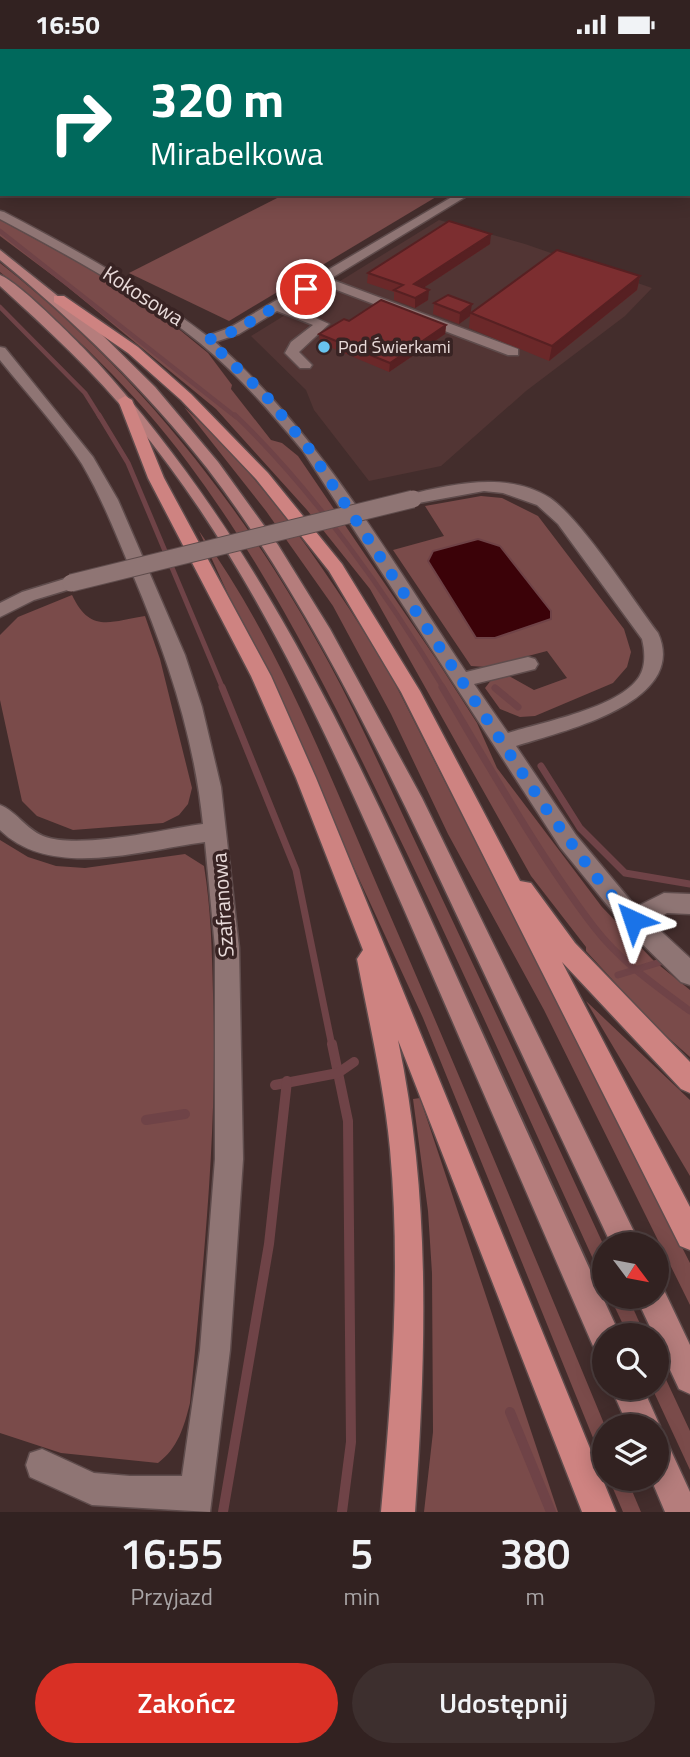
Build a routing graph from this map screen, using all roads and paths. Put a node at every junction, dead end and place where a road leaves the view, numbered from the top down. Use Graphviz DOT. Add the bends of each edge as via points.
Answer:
graph roads {
  1 [pos="461,196"];
  2 [pos="0,214"];
  3 [pos="0,254"];
  4 [pos="0,279"];
  5 [pos="321,280"];
  6 [pos="59,299"];
  7 [pos="437,303"];
  8 [pos="277,306"];
  9 [pos="416,316"];
  10 [pos="208,340"];
  11 [pos="0,351"];
  12 [pos="513,352"];
  13 [pos="305,365"];
  14 [pos="125,400"];
  15 [pos="0,611"];
  16 [pos="528,664"];
  17 [pos="461,680"];
  18 [pos="502,743"];
  19 [pos="0,814"];
  20 [pos="217,831"];
  21 [pos="494,856"];
  22 [pos="690,904"];
  23 [pos="361,912"];
  24 [pos="633,920"];
  25 [pos="690,974"];
  26 [pos="690,1080"];
  27 [pos="620,1232"];
  28 [pos="690,1236"];
  29 [pos="657,1309"];
  30 [pos="599,1323"];
  31 [pos="690,1378"];
  32 [pos="42,1465"];
  33 [pos="669,1482"];
  34 [pos="195,1502"];
  35 [pos="398,1512"];
  36 [pos="599,1512"];
  37 [pos="682,1512"];
  1 -- 5 [label="street"];
  2 -- 10 [label="street, Kokosowa" via="122,281"];
  3 -- 6 [label="main road"];
  4 -- 14 [label="main road" via="69,340"];
  5 -- 8 [label="street"];
  5 -- 9 [label="street"];
  6 -- 21 [label="highway" via="133,350 214,423 336,568 410,691"];
  6 -- 27 [label="main road" via="183,427 307,601 428,831"];
  7 -- 9 [label="street"];
  8 -- 10 [label="street"];
  8 -- 13 [label="street" via="322,324 292,353"];
  9 -- 12 [label="street"];
  10 -- 17 [label="street, Kokosowa" via="266,396 309,449"];
  11 -- 20 [label="street, Szafranowa" via="87,460 117,515 176,655 200,740"];
  14 -- 23 [label="highway" via="156,478 261,676"];
  14 -- 30 [label="main road" via="242,559 300,660"];
  15 -- 18 [label="street, bridge" via="28,596 71,583 413,499 484,486 514,490 543,501 564,520 651,638 654,653 652,670 635,694"];
  16 -- 17 [label="street"];
  17 -- 18 [label="street, Kokosowa"];
  18 -- 24 [label="street, Kokosowa" via="583,861"];
  19 -- 20 [label="street" via="24,838 71,851"];
  20 -- 34 [label="street, Szafranowa" via="227,948 229,1159 215,1350"];
  21 -- 26 [label="highway" via="566,951"];
  21 -- 28 [label="highway"];
  22 -- 24 [label="street" via="664,903"];
  23 -- 35 [label="highway" via="397,1102 406,1196 409,1351"];
  23 -- 36 [label="highway"];
  24 -- 25 [label="street, Kokosowa"];
  29 -- 31 [label="main road"];
  32 -- 34 [label="street" via="92,1489"];
  33 -- 37 [label="main road"];
}
